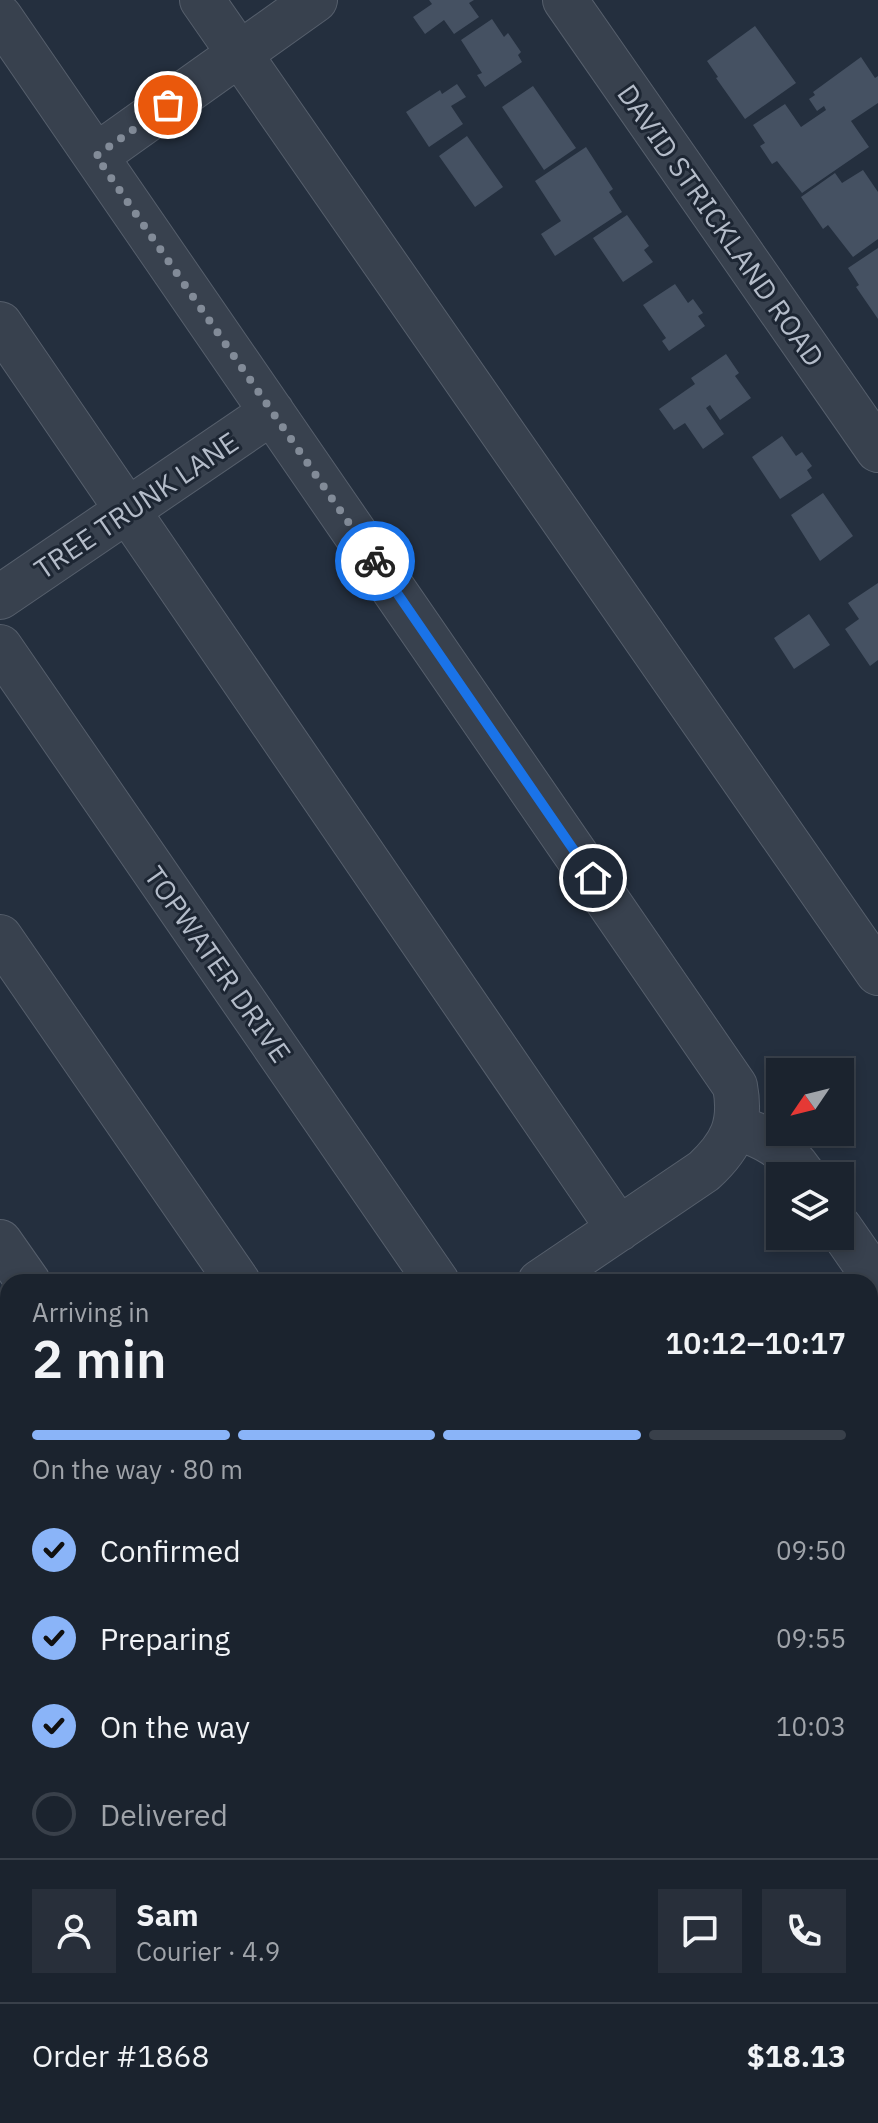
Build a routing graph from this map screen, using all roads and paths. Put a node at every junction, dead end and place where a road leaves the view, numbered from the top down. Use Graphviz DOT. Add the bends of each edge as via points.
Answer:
graph roads {
  1 [pos="202,0"];
  2 [pos="315,0"];
  3 [pos="565,0"];
  4 [pos="0,17"];
  5 [pos="239,54"];
  6 [pos="96,156"];
  7 [pos="0,324"];
  8 [pos="272,412"];
  9 [pos="878,450"];
  10 [pos="128,510"];
  11 [pos="0,597"];
  12 [pos="0,647"];
  13 [pos="0,937"];
  14 [pos="878,973"];
  15 [pos="736,1127"];
  16 [pos="793,1162"];
  17 [pos="619,1229"];
  18 [pos="0,1242"];
  19 [pos="854,1249"];
  20 [pos="22,1274"];
  21 [pos="232,1274"];
  22 [pos="431,1274"];
  23 [pos="552,1274"];
  24 [pos="870,1274"];
  1 -- 5 [label="street"];
  2 -- 5 [label="street"];
  3 -- 9 [label="street, DAVID STRICKLAND ROAD"];
  4 -- 6 [label="street"];
  5 -- 6 [label="street"];
  5 -- 14 [label="street"];
  6 -- 8 [label="street"];
  7 -- 10 [label="street"];
  8 -- 10 [label="street, TREE TRUNK LANE"];
  8 -- 15 [label="street" via="735,1086"];
  10 -- 11 [label="street, TREE TRUNK LANE"];
  10 -- 17 [label="street"];
  12 -- 22 [label="street, TOPWATER DRIVE"];
  13 -- 21 [label="street"];
  15 -- 16 [label="street" via="770,1139"];
  15 -- 17 [label="street" via="704,1171"];
  17 -- 23 [label="street"];
  18 -- 20 [label="street"];
  19 -- 24 [label="street"];
}
